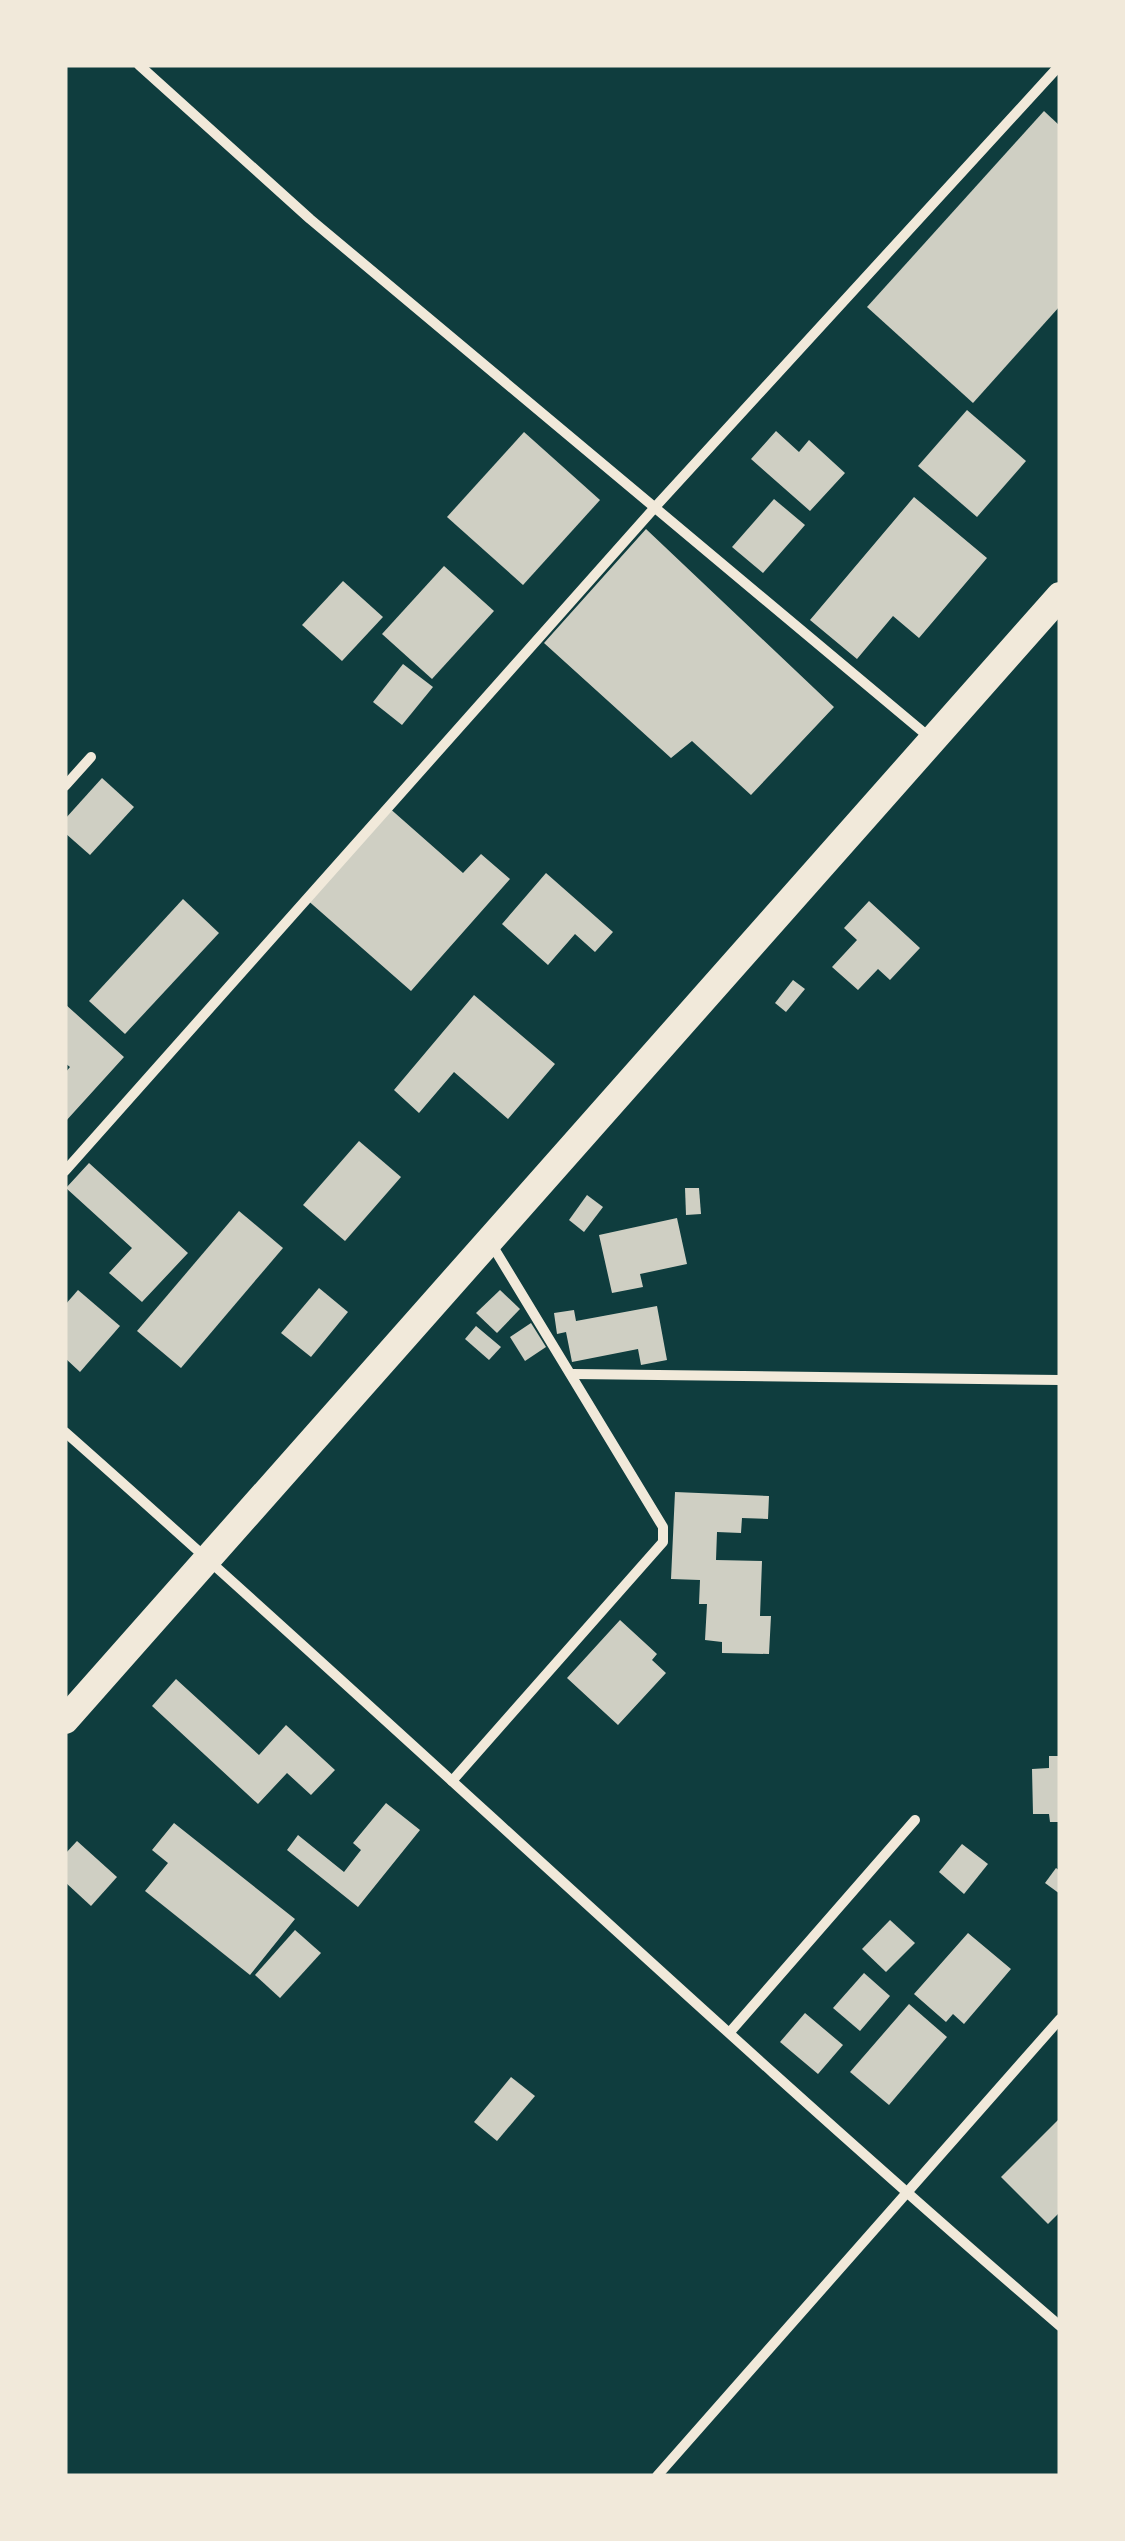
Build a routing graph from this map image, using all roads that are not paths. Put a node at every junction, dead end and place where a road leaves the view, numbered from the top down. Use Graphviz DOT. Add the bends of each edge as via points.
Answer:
graph roads {
  1 [pos="139,65"];
  2 [pos="1060,65"];
  3 [pos="656,505"];
  4 [pos="1060,596"];
  5 [pos="934,741"];
  6 [pos="91,756"];
  7 [pos="65,786"];
  8 [pos="65,1171"];
  9 [pos="489,1240"];
  10 [pos="573,1374"];
  11 [pos="1060,1380"];
  12 [pos="65,1432"];
  13 [pos="209,1558"];
  14 [pos="65,1720"];
  15 [pos="452,1781"];
  16 [pos="915,1820"];
  17 [pos="1060,2019"];
  18 [pos="730,2032"];
  19 [pos="906,2194"];
  20 [pos="1060,2326"];
  21 [pos="657,2476"];
  1 -- 3 [label="street" via="310,219"];
  2 -- 3 [label="street"];
  3 -- 5 [label="street"];
  3 -- 8 [label="street"];
  4 -- 5 [label="highway"];
  5 -- 9 [label="highway"];
  6 -- 7 [label="street"];
  9 -- 10 [label="street"];
  9 -- 13 [label="highway"];
  10 -- 11 [label="street"];
  10 -- 15 [label="street" via="663,1527 664,1542"];
  12 -- 13 [label="street"];
  13 -- 14 [label="highway"];
  13 -- 15 [label="street"];
  15 -- 18 [label="street"];
  16 -- 18 [label="street"];
  17 -- 19 [label="street"];
  18 -- 19 [label="street"];
  19 -- 20 [label="street"];
  19 -- 21 [label="street"];
}
